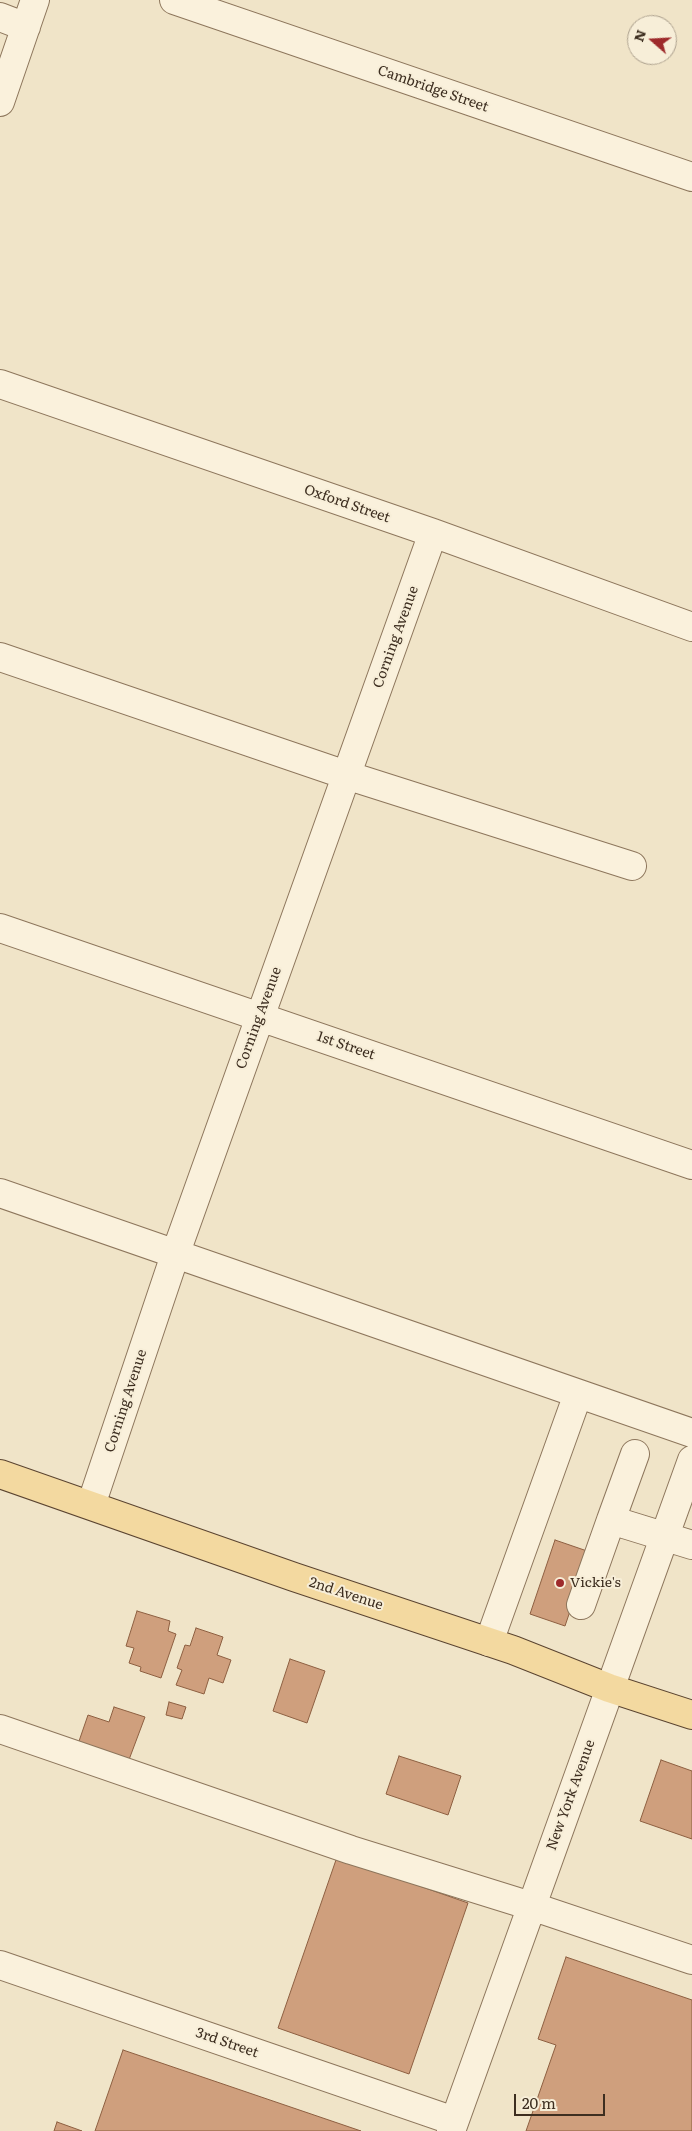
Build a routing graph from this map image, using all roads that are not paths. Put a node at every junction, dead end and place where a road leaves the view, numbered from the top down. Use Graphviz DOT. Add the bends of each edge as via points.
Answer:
graph roads {
  1 [pos="35,0"];
  2 [pos="174,0"];
  3 [pos="0,18"];
  4 [pos="26,27"];
  5 [pos="0,102"];
  6 [pos="692,177"];
  7 [pos="0,384"];
  8 [pos="433,533"];
  9 [pos="692,627"];
  10 [pos="0,657"];
  11 [pos="346,775"];
  12 [pos="632,866"];
  13 [pos="0,928"];
  14 [pos="260,1017"];
  15 [pos="692,1165"];
  16 [pos="0,1193"];
  17 [pos="175,1255"];
  18 [pos="578,1394"];
  19 [pos="692,1433"];
  20 [pos="635,1454"];
  21 [pos="692,1460"];
  22 [pos="0,1474"];
  23 [pos="91,1505"];
  24 [pos="612,1520"];
  25 [pos="663,1536"];
  26 [pos="692,1545"];
  27 [pos="582,1605"];
  28 [pos="489,1642"];
  29 [pos="609,1688"];
  30 [pos="692,1715"];
  31 [pos="0,1729"];
  32 [pos="531,1906"];
  33 [pos="692,1960"];
  34 [pos="0,1965"];
  35 [pos="453,2126"];
  1 -- 4 [label="street"];
  2 -- 6 [label="street, Cambridge Street"];
  3 -- 4 [label="street"];
  4 -- 5 [label="street"];
  7 -- 8 [label="street, Oxford Street"];
  8 -- 9 [label="street, Oxford Street"];
  8 -- 11 [label="street, Corning Avenue"];
  10 -- 11 [label="street"];
  11 -- 12 [label="street"];
  11 -- 14 [label="street, Corning Avenue"];
  13 -- 14 [label="street, 1st Street"];
  14 -- 15 [label="street, 1st Street"];
  14 -- 17 [label="street, Corning Avenue"];
  16 -- 17 [label="street"];
  17 -- 18 [label="street"];
  17 -- 23 [label="street, Corning Avenue"];
  18 -- 19 [label="street"];
  18 -- 28 [label="street"];
  20 -- 24 [label="street"];
  21 -- 25 [label="street, New York Avenue"];
  22 -- 23 [label="main road, 2nd Avenue"];
  23 -- 28 [label="main road, 2nd Avenue"];
  24 -- 25 [label="street"];
  24 -- 27 [label="street"];
  25 -- 26 [label="street"];
  25 -- 29 [label="street, New York Avenue"];
  28 -- 29 [label="main road, 2nd Avenue"];
  29 -- 30 [label="main road, 2nd Avenue"];
  29 -- 32 [label="street, New York Avenue"];
  31 -- 32 [label="street" via="351,1850"];
  32 -- 33 [label="street"];
  32 -- 35 [label="street, New York Avenue"];
  34 -- 35 [label="street, 3rd Street"];
}
